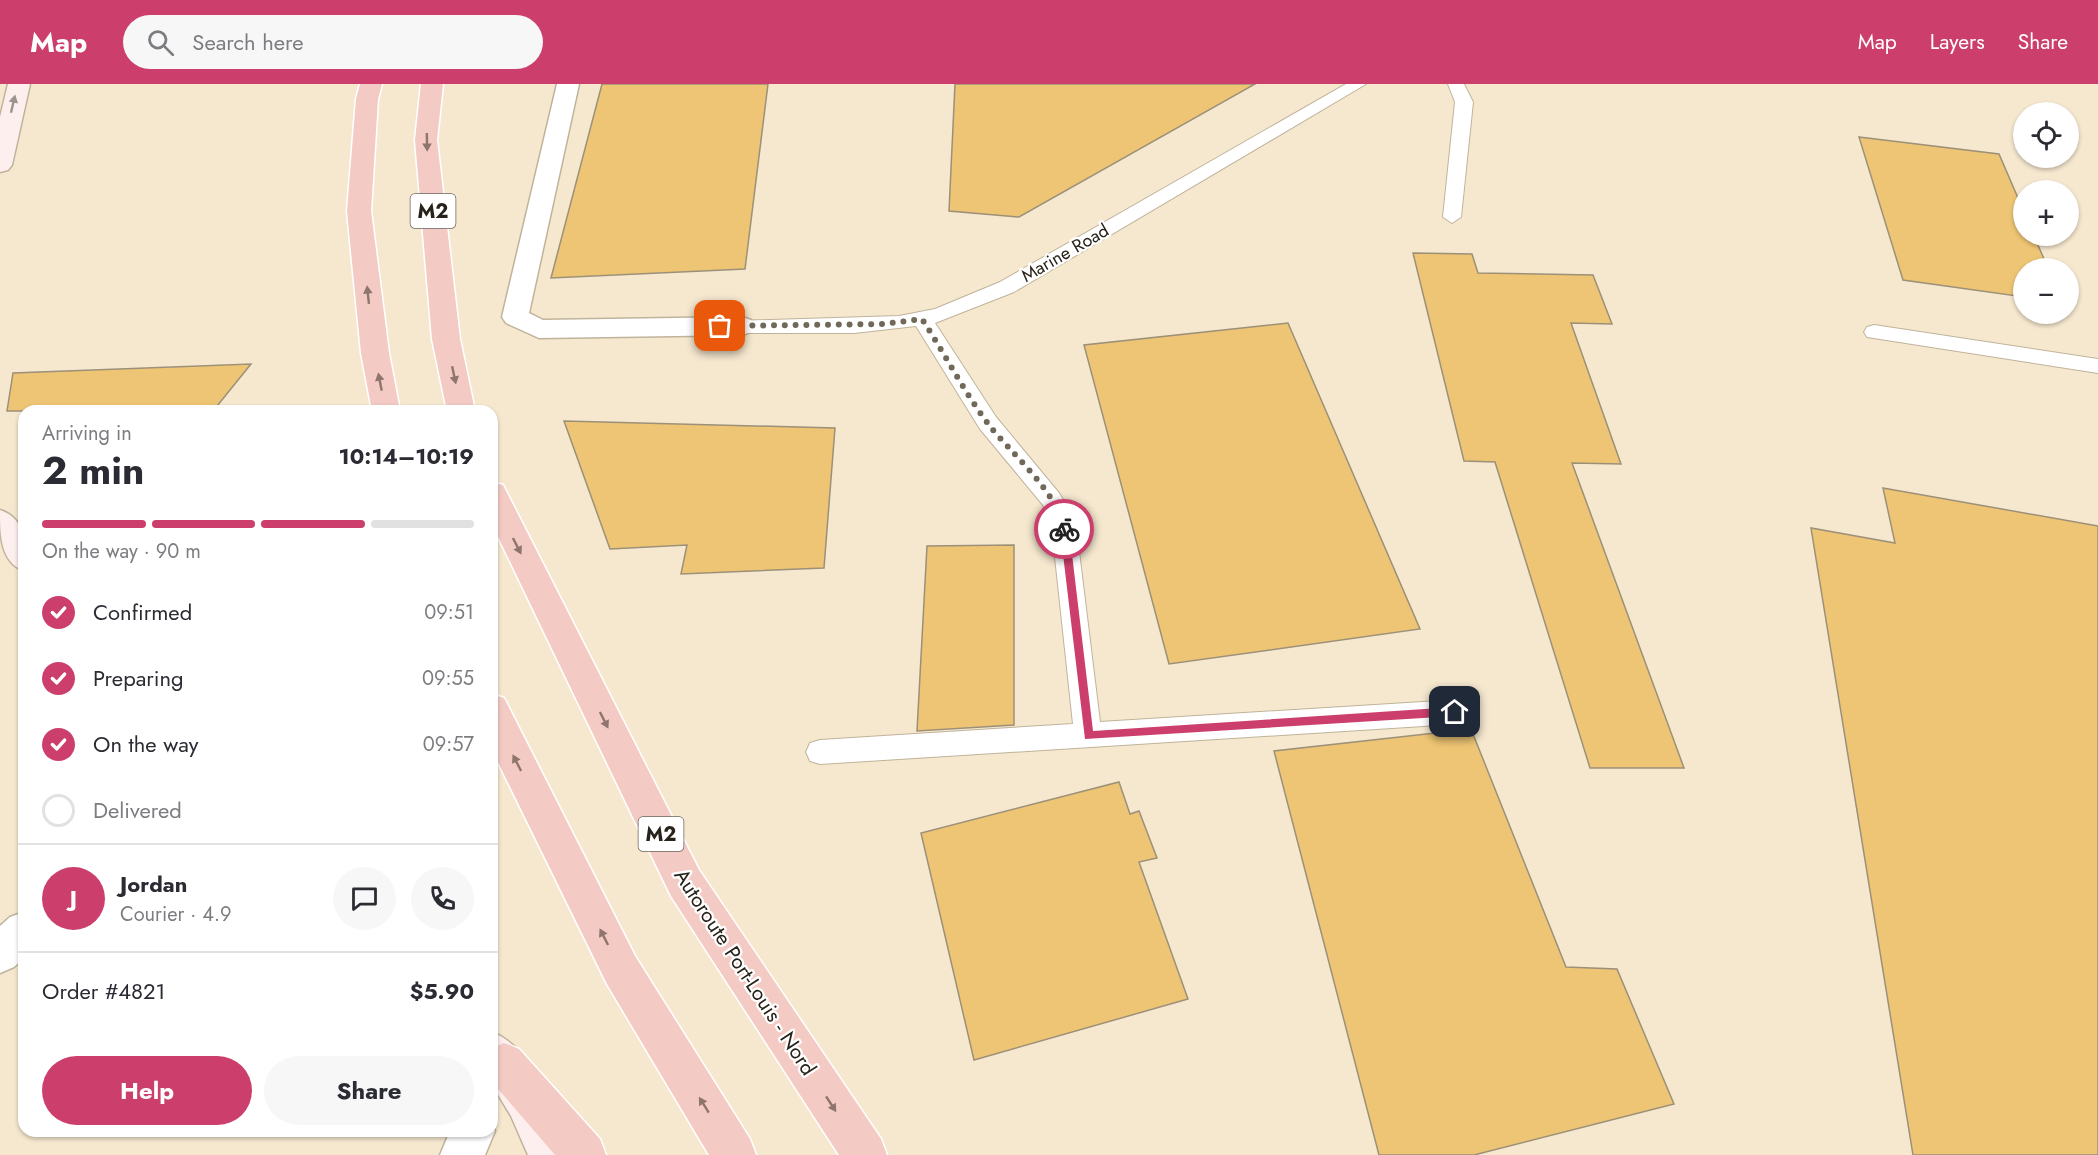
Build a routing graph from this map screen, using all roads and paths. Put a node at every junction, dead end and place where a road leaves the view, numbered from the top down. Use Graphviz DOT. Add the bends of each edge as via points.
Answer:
graph roads {
  1 [pos="19,84"];
  2 [pos="371,84"];
  3 [pos="432,84"];
  4 [pos="568,84"];
  5 [pos="1359,84"];
  6 [pos="1456,84"];
  7 [pos="0,165"];
  8 [pos="1452,217"];
  9 [pos="922,319"];
  10 [pos="742,326"];
  11 [pos="1874,332"];
  12 [pos="2098,366"];
  13 [pos="385,405"];
  14 [pos="460,405"];
  15 [pos="498,505"];
  16 [pos="0,522"];
  17 [pos="18,549"];
  18 [pos="1455,712"];
  19 [pos="498,723"];
  20 [pos="1088,735"];
  21 [pos="820,752"];
  22 [pos="18,936"];
  23 [pos="0,953"];
  24 [pos="498,1071"];
  25 [pos="498,1072"];
  26 [pos="470,1137"];
  27 [pos="462,1155"];
  28 [pos="550,1155"];
  29 [pos="584,1155"];
  30 [pos="734,1155"];
  31 [pos="865,1155"];
  7 -- 1 [label="street, one-way"];
  13 -- 2 [label="highway, one-way" via="359,211"];
  3 -- 14 [label="highway, M2, one-way" via="426,140 446,339"];
  4 -- 10 [label="street" via="515,317 539,329"];
  5 -- 9 [label="lane, Marine Road" via="1007,287"];
  6 -- 8 [label="lane" via="1464,102"];
  9 -- 10 [label="lane, Marine Road" via="883,324"];
  9 -- 20 [label="lane" via="988,423 1051,498 1063,519"];
  11 -- 12 [label="lane"];
  15 -- 31 [label="highway, Autoroute Port-Louis - Nord / M2, one-way" via="685,883"];
  16 -- 17 [label="street"];
  18 -- 20 [label="lane"];
  30 -- 19 [label="highway, one-way" via="621,970"];
  20 -- 21 [label="lane"];
  22 -- 23 [label="street"];
  24 -- 29 [label="highway"];
  25 -- 28 [label="street" via="537,1123"];
  26 -- 27 [label="street"];
}
